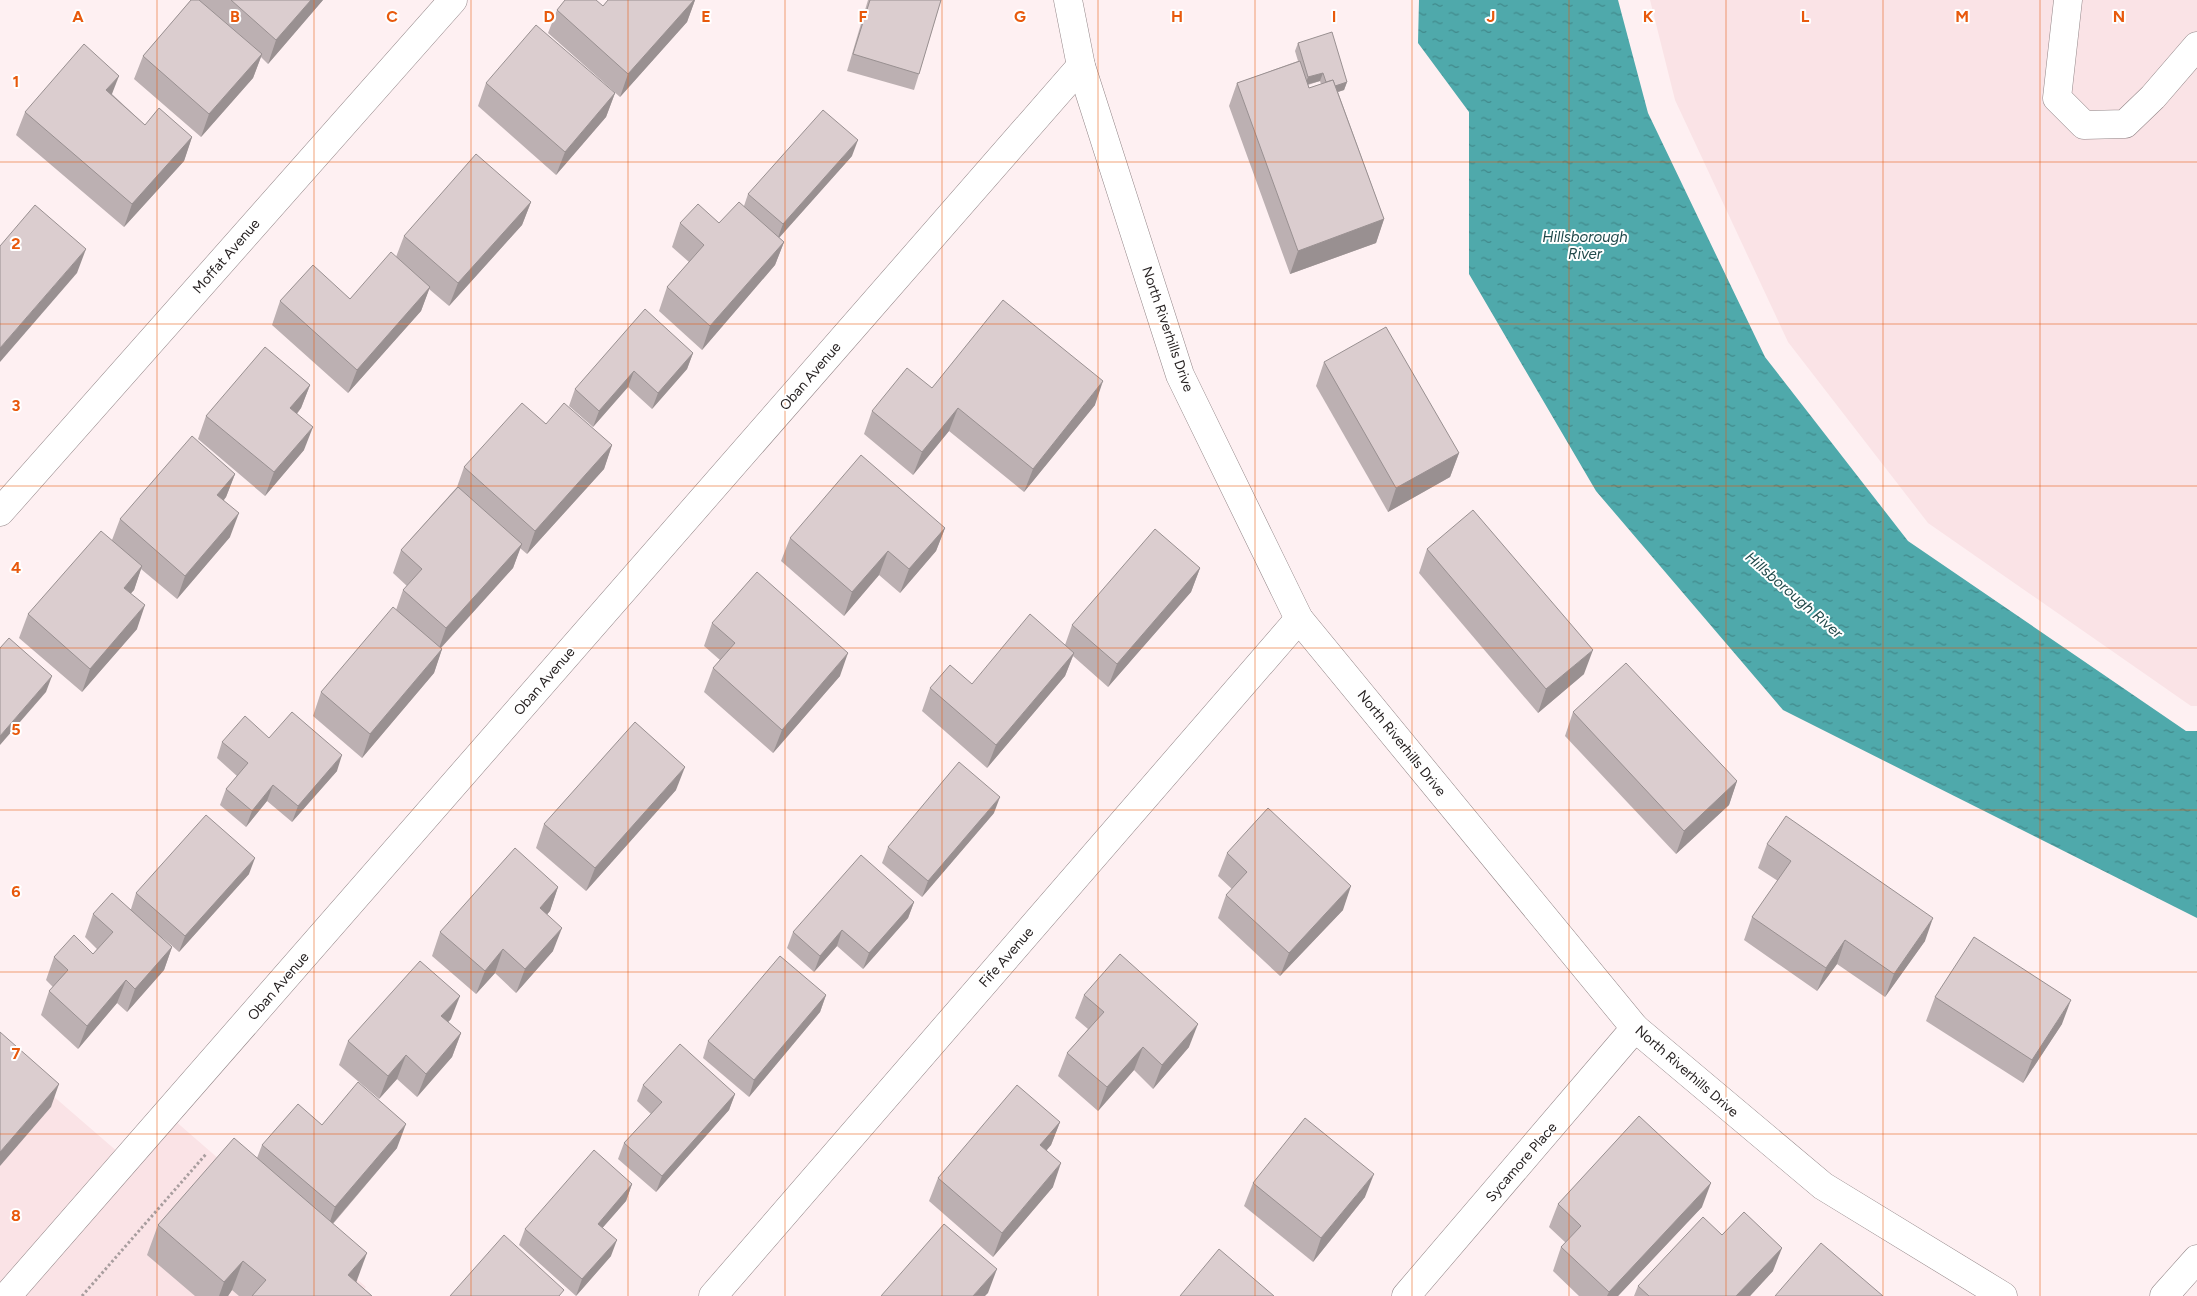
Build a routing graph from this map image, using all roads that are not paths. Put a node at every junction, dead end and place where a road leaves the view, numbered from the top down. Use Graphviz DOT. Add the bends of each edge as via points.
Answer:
graph roads {
  1 [pos="453,0"];
  2 [pos="1068,0"];
  3 [pos="2068,0"];
  4 [pos="2197,46"];
  5 [pos="1081,66"];
  6 [pos="0,512"];
  7 [pos="1299,619"];
  8 [pos="1635,1028"];
  9 [pos="2197,1259"];
  10 [pos="7,1296"];
  11 [pos="713,1296"];
  12 [pos="1406,1296"];
  13 [pos="2003,1296"];
  14 [pos="2164,1296"];
  1 -- 6 [label="street, Moffat Avenue"];
  2 -- 5 [label="street, North Riverhills Drive"];
  3 -- 4 [label="street" via="2057,98 2084,125 2124,124 2153,97"];
  5 -- 7 [label="street, North Riverhills Drive" via="1180,375"];
  5 -- 10 [label="street, Oban Avenue" via="97,1180"];
  7 -- 8 [label="street, North Riverhills Drive"];
  7 -- 11 [label="street, Fife Avenue"];
  8 -- 12 [label="street, Sycamore Place"];
  8 -- 13 [label="street, North Riverhills Drive" via="1823,1186"];
  9 -- 14 [label="street"];
}
